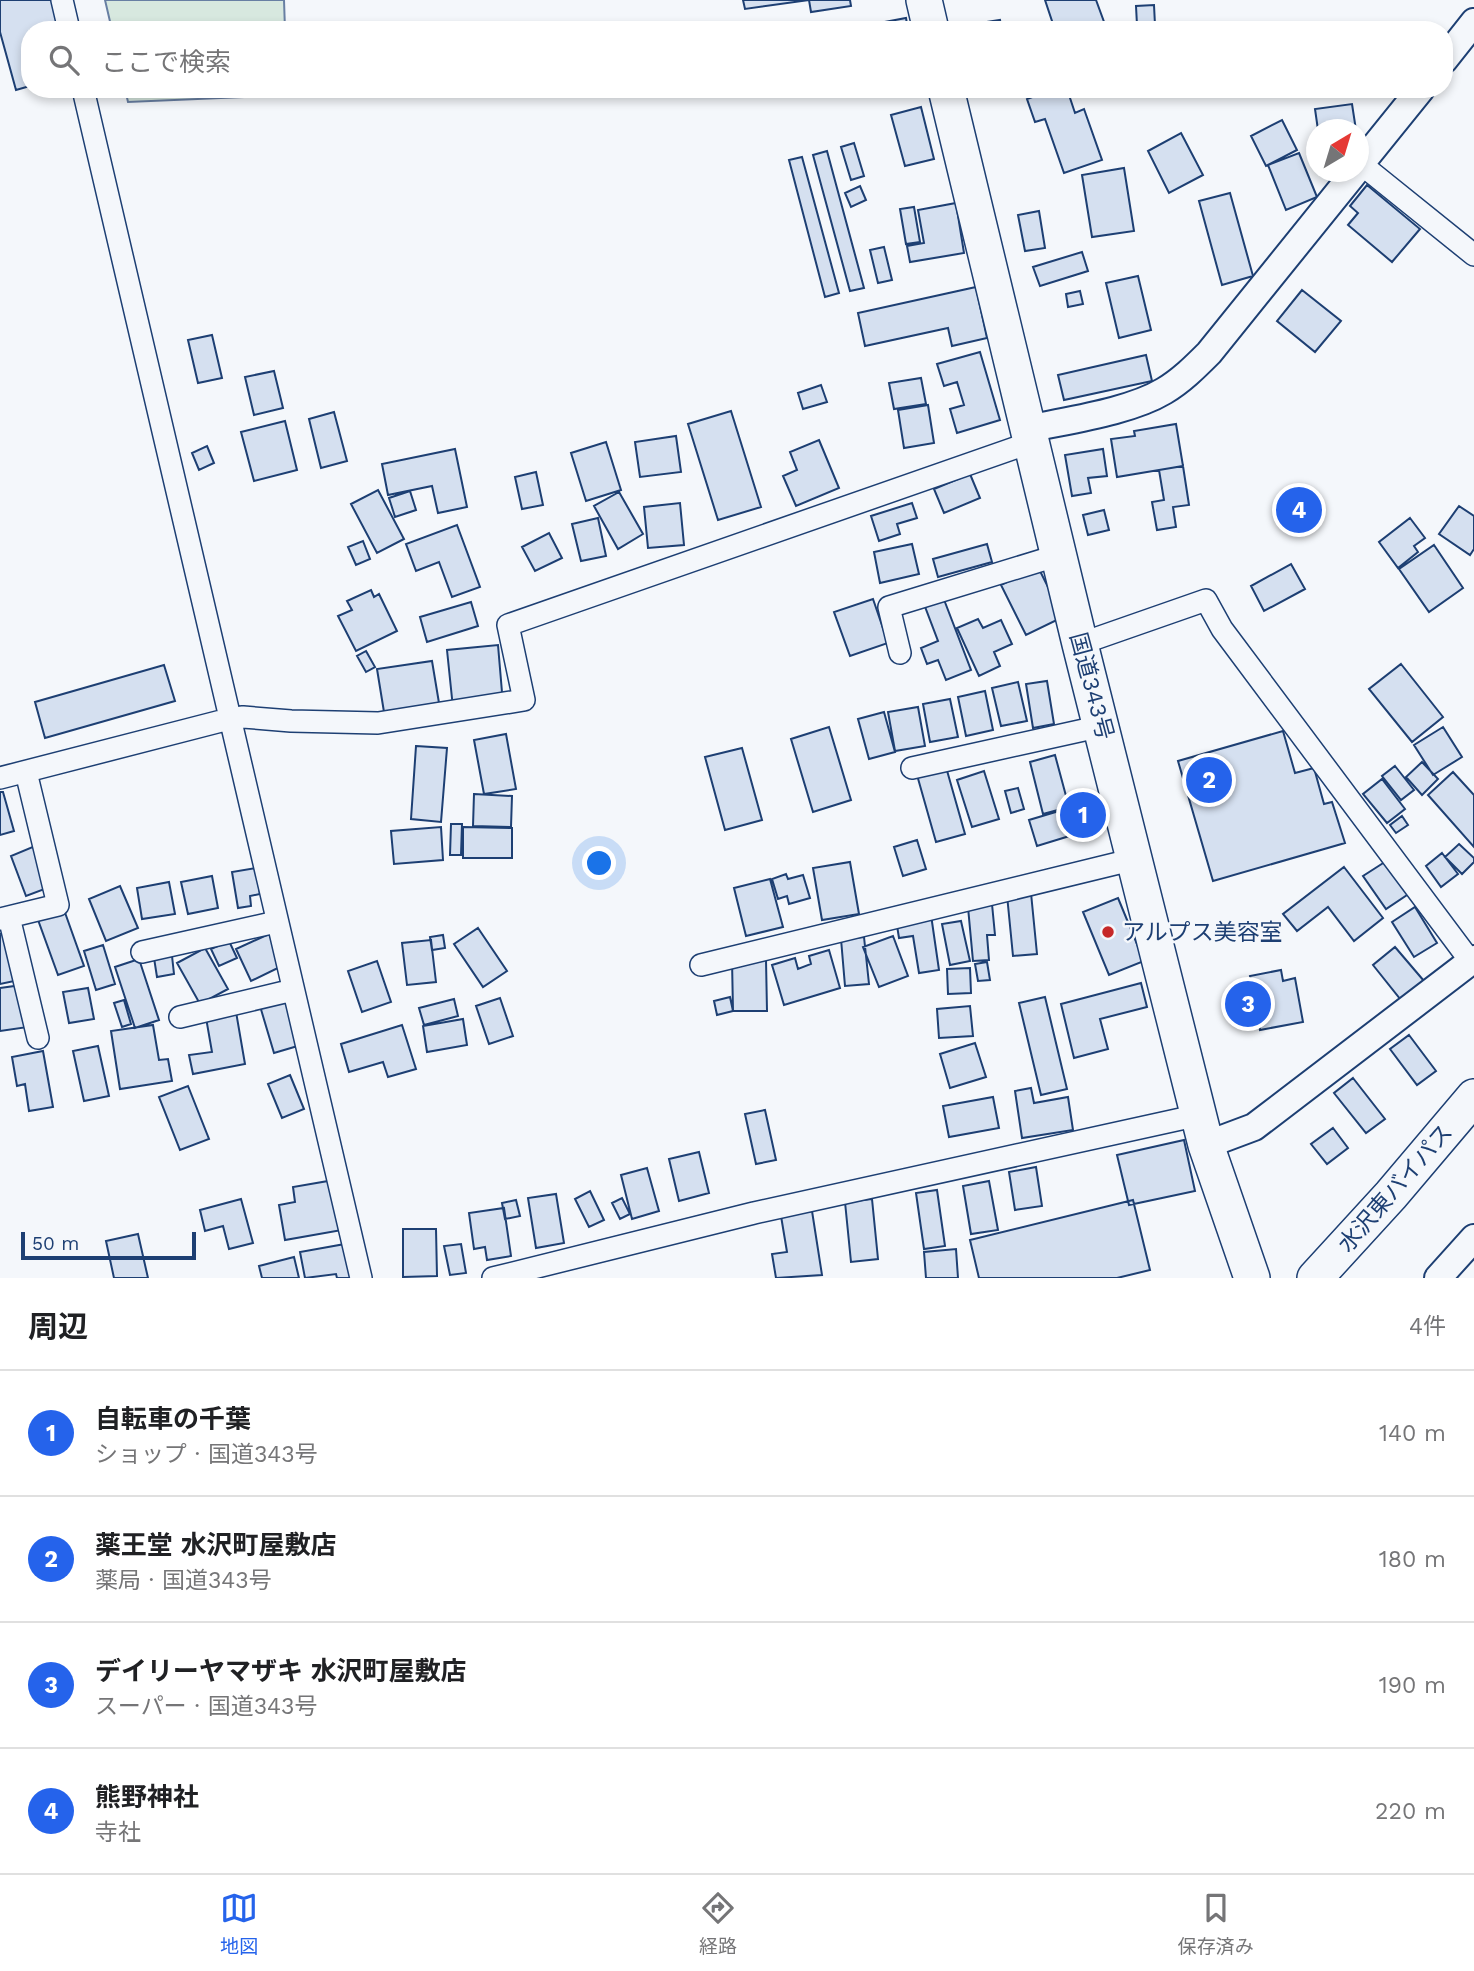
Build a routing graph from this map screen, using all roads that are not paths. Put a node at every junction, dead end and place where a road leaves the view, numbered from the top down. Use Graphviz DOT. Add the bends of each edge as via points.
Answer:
graph roads {
  1 [pos="62,0"];
  2 [pos="924,0"];
  3 [pos="67,21"];
  4 [pos="929,21"];
  5 [pos="1474,22"];
  6 [pos="1453,49"];
  7 [pos="85,98"];
  8 [pos="948,98"];
  9 [pos="1413,98"];
  10 [pos="1369,153"];
  11 [pos="1369,175"];
  12 [pos="1346,182"];
  13 [pos="1474,255"];
  14 [pos="1030,436"];
  15 [pos="1059,555"];
  16 [pos="1080,644"];
  17 [pos="900,653"];
  18 [pos="229,719"];
  19 [pos="1102,726"];
  20 [pos="912,768"];
  21 [pos="26,772"];
  22 [pos="0,778"];
  23 [pos="1135,859"];
  24 [pos="4,918"];
  25 [pos="276,922"];
  26 [pos="142,952"];
  27 [pos="1472,960"];
  28 [pos="701,965"];
  29 [pos="293,990"];
  30 [pos="180,1017"];
  31 [pos="38,1038"];
  32 [pos="1474,1097"];
  33 [pos="1202,1130"];
  34 [pos="1474,1238"];
  35 [pos="361,1278"];
  36 [pos="494,1278"];
  37 [pos="1252,1278"];
  38 [pos="1315,1278"];
  39 [pos="1438,1278"];
  1 -- 3 [label="street"];
  2 -- 4 [label="highway"];
  5 -- 6 [label="street"];
  7 -- 18 [label="street"];
  8 -- 14 [label="highway, 国道343号"];
  9 -- 10 [label="street"];
  11 -- 13 [label="street"];
  12 -- 14 [label="street" via="1191,372 1162,392 1125,407"];
  14 -- 15 [label="highway, 国道343号"];
  14 -- 18 [label="street" via="508,625 524,700 378,723"];
  15 -- 16 [label="highway, 国道343号"];
  15 -- 17 [label="street" via="888,607"];
  16 -- 19 [label="highway, 国道343号"];
  16 -- 27 [label="street" via="1206,600 1222,629"];
  18 -- 21 [label="street"];
  18 -- 25 [label="street"];
  19 -- 20 [label="street"];
  19 -- 23 [label="highway, 国道343号"];
  21 -- 22 [label="street"];
  21 -- 24 [label="street" via="58,905"];
  23 -- 28 [label="street"];
  23 -- 33 [label="highway, 国道343号"];
  24 -- 31 [label="street"];
  25 -- 26 [label="street"];
  25 -- 29 [label="street"];
  27 -- 33 [label="street" via="1254,1127"];
  29 -- 30 [label="street"];
  29 -- 35 [label="street"];
  32 -- 38 [label="highway, 水沢東バイパス"];
  33 -- 36 [label="street" via="754,1213"];
  33 -- 37 [label="highway, 国道343号"];
  34 -- 39 [label="street"];
}
